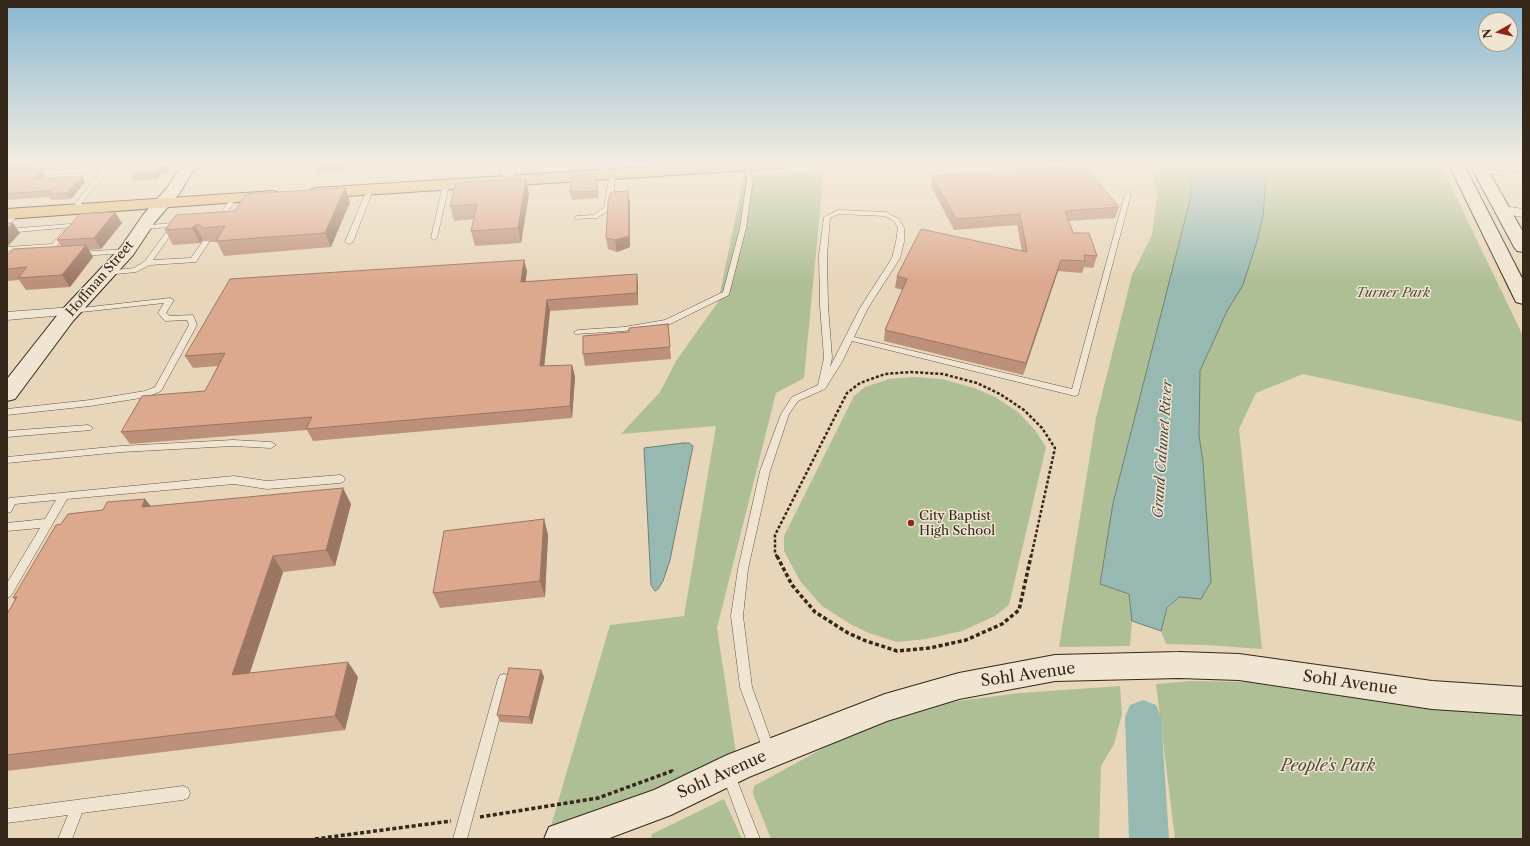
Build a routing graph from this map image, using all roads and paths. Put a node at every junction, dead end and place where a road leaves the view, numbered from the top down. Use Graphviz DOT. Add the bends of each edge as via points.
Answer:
graph roads {
  1 [pos="85,202"];
  2 [pos="184,202"];
  3 [pos="230,202"];
  4 [pos="365,202"];
  5 [pos="442,202"];
  6 [pos="608,202"];
  7 [pos="747,202"];
  8 [pos="1126,202"];
  9 [pos="1475,202"];
  10 [pos="1498,202"];
  11 [pos="162,204"];
  12 [pos="1502,210"];
  13 [pos="1523,213"];
  14 [pos="76,216"];
  15 [pos="10,217"];
  16 [pos="577,218"];
  17 [pos="190,223"];
  18 [pos="175,224"];
  19 [pos="215,224"];
  20 [pos="144,226"];
  21 [pos="7,230"];
  22 [pos="434,238"];
  23 [pos="205,242"];
  24 [pos="349,242"];
  25 [pos="1523,247"];
  26 [pos="7,249"];
  27 [pos="127,251"];
  28 [pos="67,254"];
  29 [pos="148,263"];
  30 [pos="107,273"];
  31 [pos="1521,291"];
  32 [pos="72,311"];
  33 [pos="7,316"];
  34 [pos="578,332"];
  35 [pos="849,338"];
  36 [pos="10,386"];
  37 [pos="822,387"];
  38 [pos="7,412"];
  39 [pos="88,428"];
  40 [pos="7,434"];
  41 [pos="271,445"];
  42 [pos="7,460"];
  43 [pos="340,479"];
  44 [pos="64,496"];
  45 [pos="7,509"];
  46 [pos="48,523"];
  47 [pos="7,527"];
  48 [pos="7,592"];
  49 [pos="848,632"];
  50 [pos="504,678"];
  51 [pos="1523,701"];
  52 [pos="770,754"];
  53 [pos="727,771"];
  54 [pos="674,778"];
  55 [pos="184,793"];
  56 [pos="78,807"];
  57 [pos="7,816"];
  58 [pos="465,819"];
  59 [pos="65,839"];
  60 [pos="315,839"];
  61 [pos="460,839"];
  62 [pos="560,839"];
  63 [pos="754,839"];
  1 -- 14 [label="lane"];
  2 -- 11 [label="main road"];
  3 -- 19 [label="lane"];
  4 -- 24 [label="lane"];
  5 -- 22 [label="lane"];
  6 -- 16 [label="lane" via="607,209 595,217"];
  7 -- 34 [label="lane" via="743,228 726,293 667,322 624,329"];
  8 -- 35 [label="lane" via="1075,393"];
  9 -- 31 [label="street"];
  10 -- 12 [label="street"];
  11 -- 14 [label="main road"];
  11 -- 20 [label="street, Hoffman Street"];
  12 -- 13 [label="street"];
  12 -- 25 [label="street"];
  14 -- 15 [label="main road"];
  14 -- 21 [label="lane"];
  14 -- 26 [label="lane" via="54,246"];
  17 -- 18 [label="lane"];
  18 -- 20 [label="lane"];
  18 -- 29 [label="lane"];
  20 -- 27 [label="street, Hoffman Street"];
  23 -- 29 [label="lane" via="193,260"];
  27 -- 28 [label="lane"];
  27 -- 30 [label="street, Hoffman Street"];
  29 -- 30 [label="lane" via="136,270"];
  30 -- 32 [label="street, Hoffman Street"];
  32 -- 33 [label="street"];
  32 -- 36 [label="street, Hoffman Street"];
  32 -- 38 [label="lane" via="170,300 162,314 168,319 190,317 193,325 158,389 147,394 90,403"];
  35 -- 37 [label="lane"];
  35 -- 37 [label="lane" via="864,308 896,258 900,228 898,220 886,214 838,212 827,217 823,255 828,358"];
  37 -- 52 [label="lane" via="795,399 785,414 765,471 743,569 737,616 746,687"];
  39 -- 40 [label="lane"];
  41 -- 42 [label="lane" via="233,443 121,449"];
  43 -- 44 [label="lane" via="267,485 234,480"];
  44 -- 45 [label="lane" via="12,501"];
  44 -- 46 [label="lane"];
  46 -- 47 [label="lane"];
  46 -- 48 [label="lane"];
  49 -- 49 [label="path" via="815,612 792,585 774,553 775,535 847,393 860,383 886,374 943,374 977,383 1024,410 1042,428 1055,448 1019,610 1002,624 966,640 930,648 897,651"];
  50 -- 58 [label="lane"];
  51 -- 52 [label="street, Sohl Avenue" via="1432,695 1239,667 1056,668 959,686 885,708"];
  52 -- 53 [label="street, Sohl Avenue"];
  53 -- 62 [label="street, Sohl Avenue" via="660,804"];
  53 -- 63 [label="lane"];
  54 -- 58 [label="path" via="672,771 598,798"];
  55 -- 56 [label="lane"];
  56 -- 57 [label="lane"];
  56 -- 59 [label="lane"];
  58 -- 60 [label="path"];
  58 -- 61 [label="lane"];
}
